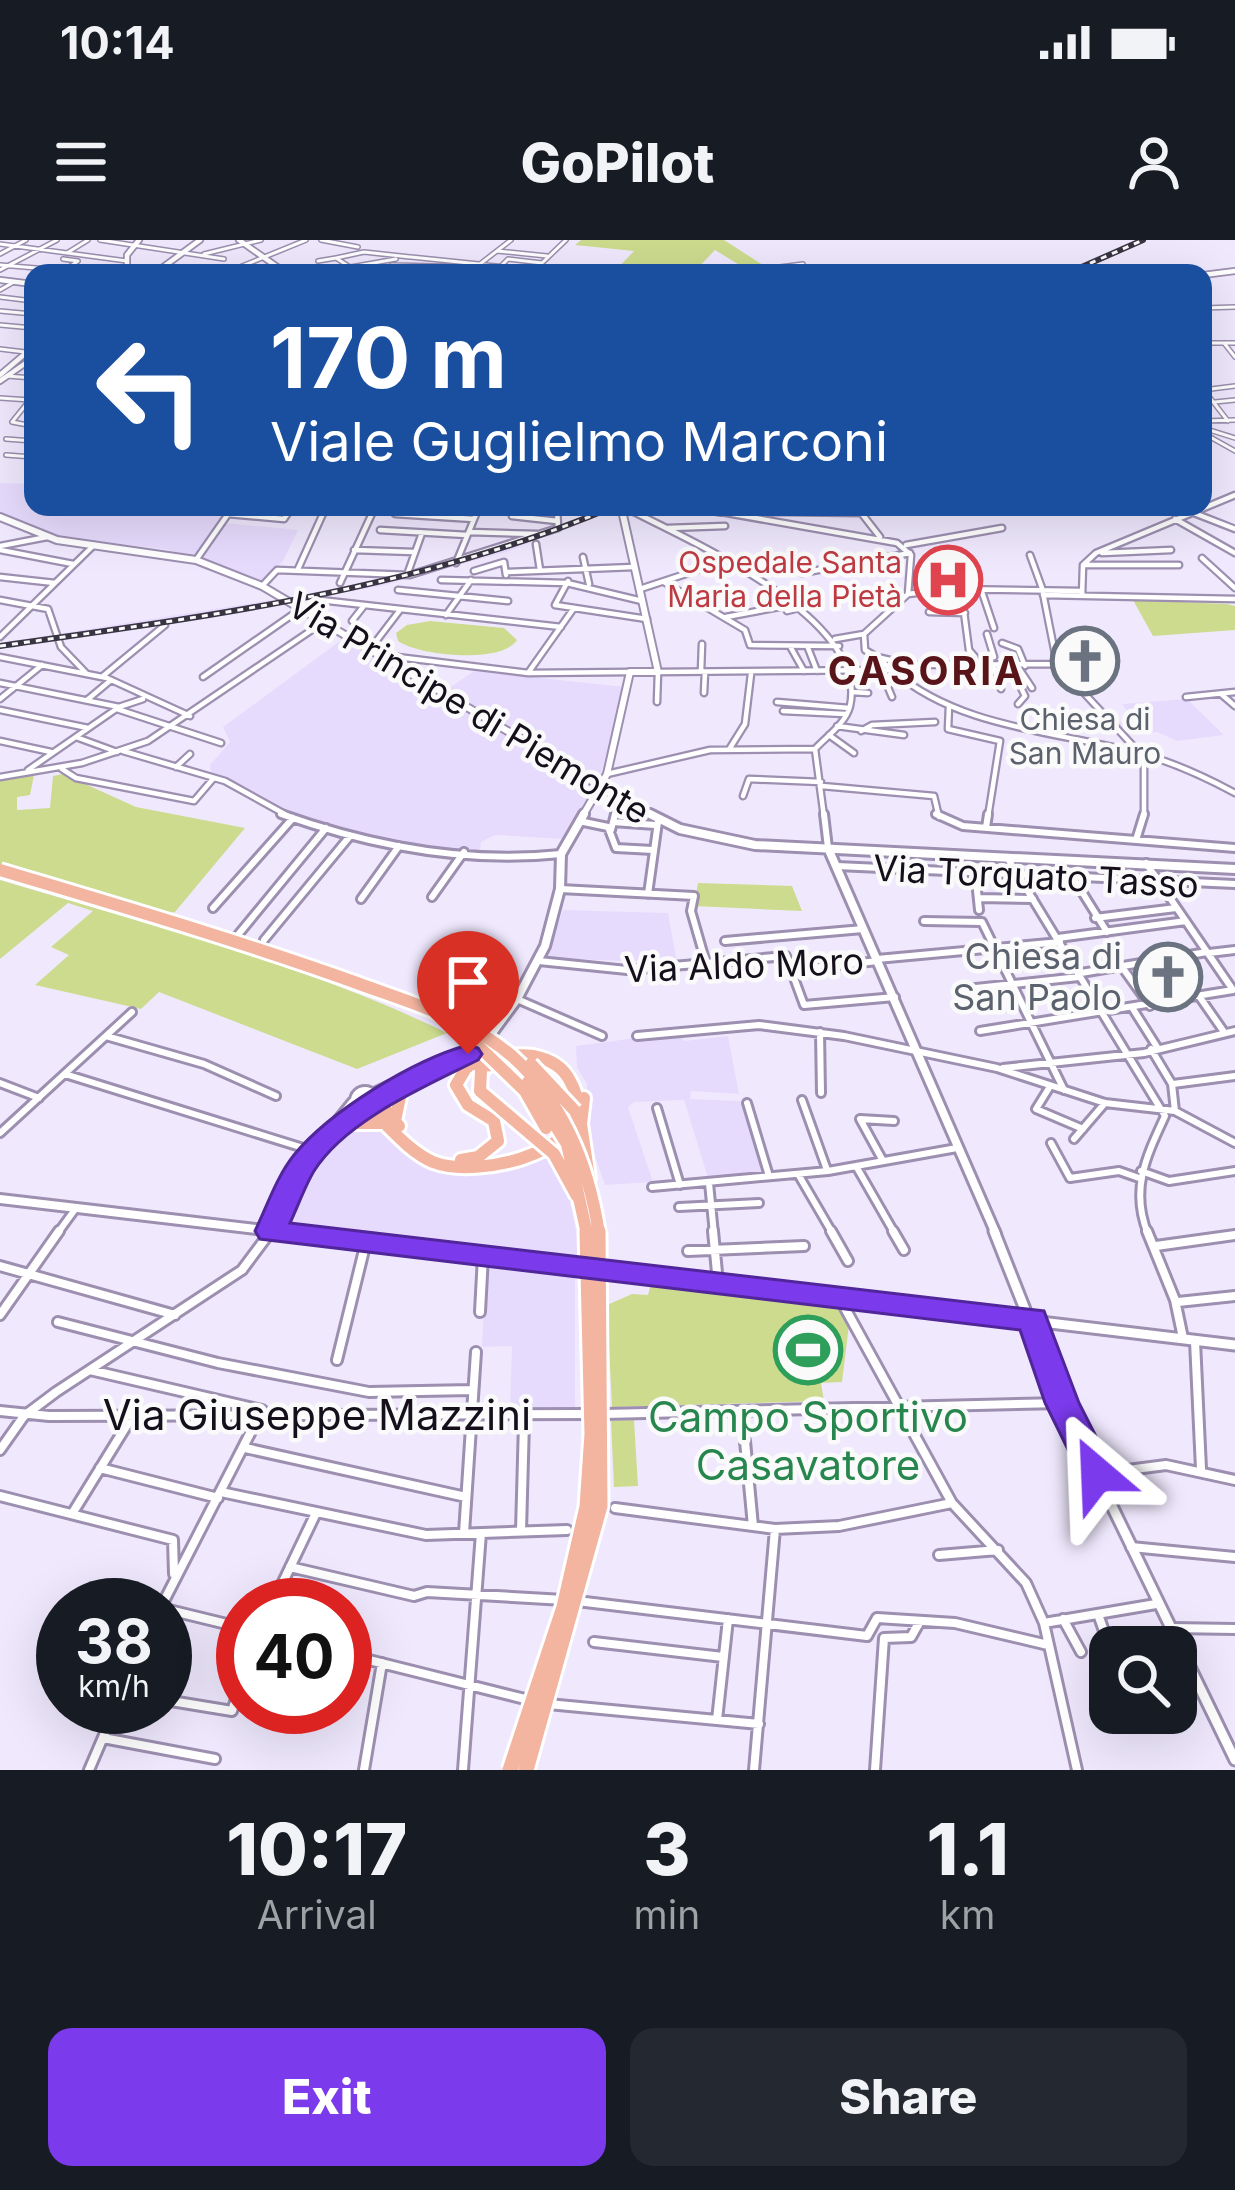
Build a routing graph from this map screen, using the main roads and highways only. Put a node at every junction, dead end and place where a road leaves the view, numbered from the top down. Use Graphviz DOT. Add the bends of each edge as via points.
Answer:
graph roads {
  1 [pos="0,873"];
  2 [pos="467,1031"];
  3 [pos="537,1054"];
  4 [pos="418,1077"];
  5 [pos="372,1102"];
  6 [pos="575,1111"];
  7 [pos="390,1122"];
  8 [pos="345,1123"];
  9 [pos="448,1161"];
  10 [pos="589,1178"];
  11 [pos="585,1213"];
  12 [pos="510,1770"];
  13 [pos="526,1770"];
  1 -- 2 [label="highway, bridge"];
  2 -- 6 [label="highway, bridge" via="517,1052"];
  2 -- 9 [label="highway, bridge" via="525,1091 546,1128 538,1146 518,1156"];
  2 -- 10 [label="highway, bridge" via="499,1046 541,1084"];
  2 -- 11 [label="highway, bridge" via="534,1088 577,1169"];
  3 -- 6 [label="highway" via="573,1079"];
  3 -- 9 [label="highway" via="492,1054 458,1077 459,1095 499,1132 490,1150"];
  3 -- 10 [label="highway, bridge" via="568,1063 583,1082"];
  3 -- 11 [label="highway, bridge" via="496,1058 481,1071 480,1091 554,1154"];
  4 -- 7 [label="highway" via="401,1092"];
  5 -- 7 [label="highway"];
  6 -- 7 [label="highway" via="554,1144 470,1166 432,1161"];
  7 -- 8 [label="highway"];
  7 -- 9 [label="highway"];
  10 -- 13 [label="highway, bridge" via="599,1236 600,1506"];
  11 -- 12 [label="highway, bridge" via="587,1507"];
}
